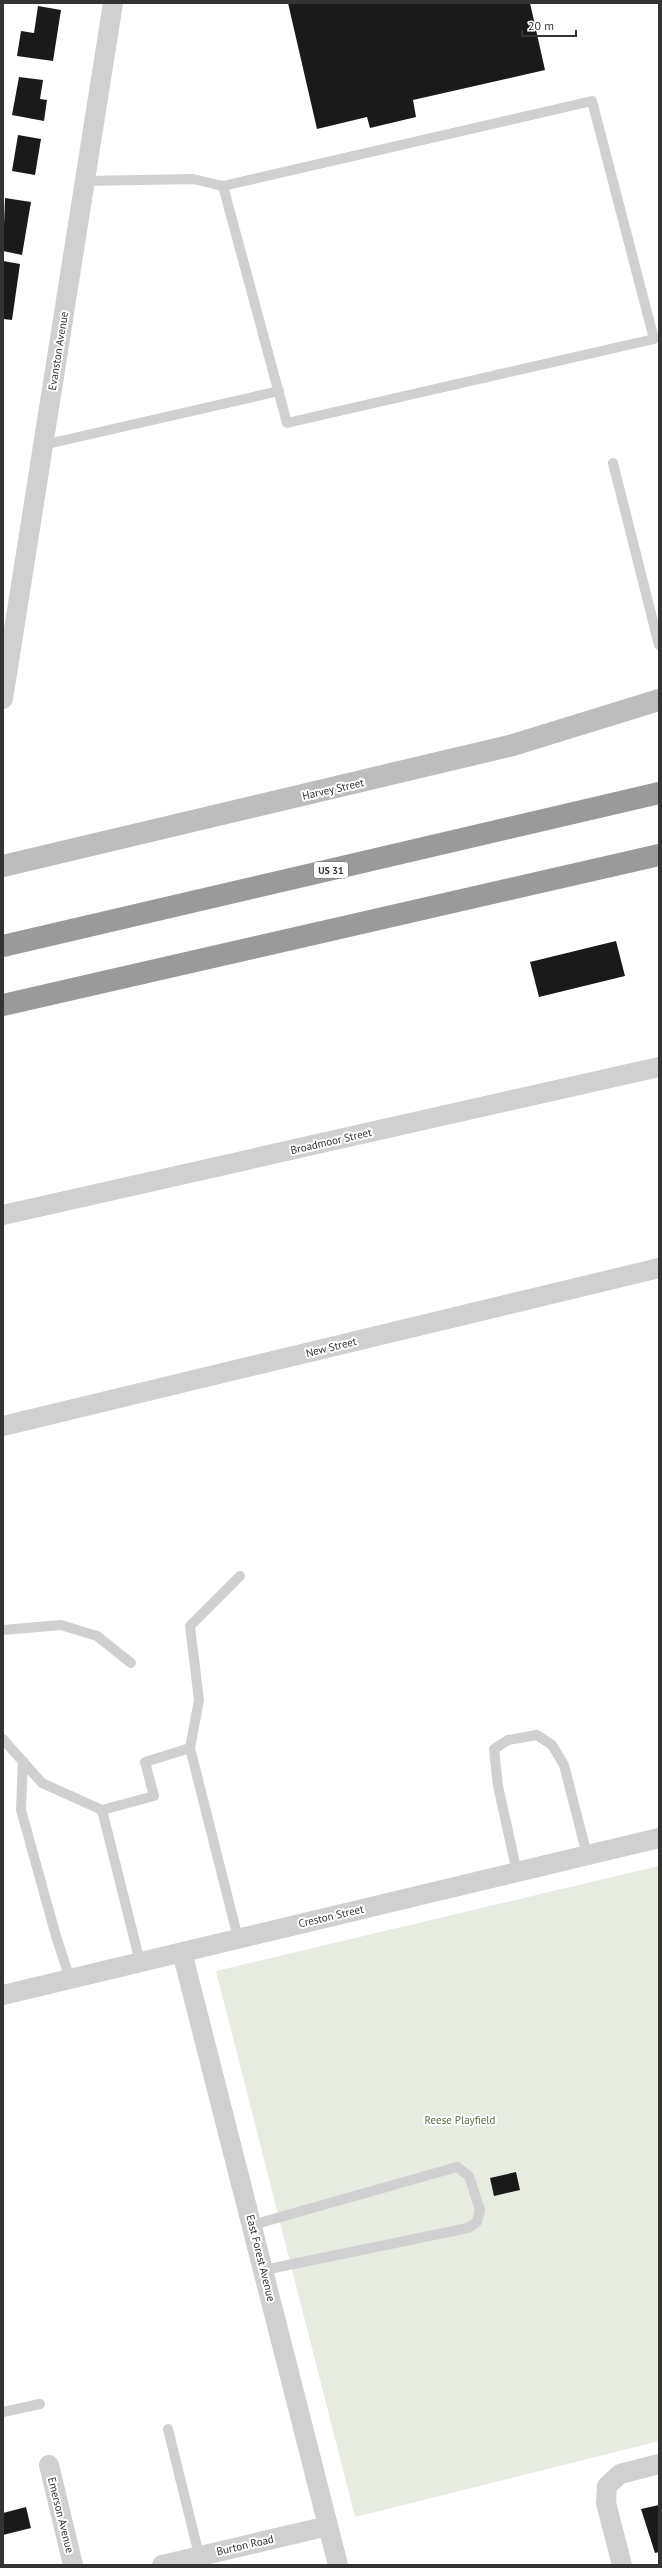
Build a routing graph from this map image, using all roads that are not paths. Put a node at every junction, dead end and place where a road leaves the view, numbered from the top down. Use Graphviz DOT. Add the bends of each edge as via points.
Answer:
graph roads {
  1 [pos="113,3"];
  2 [pos="85,181"];
  3 [pos="223,186"];
  4 [pos="279,391"];
  5 [pos="43,445"];
  6 [pos="613,463"];
  7 [pos="659,645"];
  8 [pos="3,700"];
  9 [pos="659,700"];
  10 [pos="659,793"];
  11 [pos="659,855"];
  12 [pos="3,866"];
  13 [pos="3,946"];
  14 [pos="3,1005"];
  15 [pos="659,1067"];
  16 [pos="3,1215"];
  17 [pos="659,1268"];
  18 [pos="3,1426"];
  19 [pos="240,1576"];
  20 [pos="3,1630"];
  21 [pos="131,1663"];
  22 [pos="3,1739"];
  23 [pos="190,1748"];
  24 [pos="23,1761"];
  25 [pos="102,1810"];
  26 [pos="659,1838"];
  27 [pos="587,1855"];
  28 [pos="517,1872"];
  29 [pos="238,1938"];
  30 [pos="182,1952"];
  31 [pos="140,1962"];
  32 [pos="70,1979"];
  33 [pos="3,1995"];
  34 [pos="252,2225"];
  35 [pos="264,2270"];
  36 [pos="40,2404"];
  37 [pos="3,2412"];
  38 [pos="168,2429"];
  39 [pos="659,2464"];
  40 [pos="48,2465"];
  41 [pos="328,2526"];
  42 [pos="201,2560"];
  43 [pos="73,2565"];
  44 [pos="162,2565"];
  45 [pos="338,2565"];
  46 [pos="622,2565"];
  1 -- 2 [label="street, Evanston Avenue"];
  2 -- 3 [label="lane" via="193,179"];
  2 -- 5 [label="street, Evanston Avenue"];
  3 -- 4 [label="lane"];
  3 -- 4 [label="lane" via="592,101 654,338 287,423"];
  4 -- 5 [label="lane"];
  5 -- 8 [label="street, Evanston Avenue"];
  6 -- 7 [label="lane"];
  9 -- 12 [label="street, Harvey Street" via="506,747"];
  10 -- 13 [label="highway, US 31"];
  11 -- 14 [label="highway"];
  15 -- 16 [label="street, Broadmoor Street"];
  17 -- 18 [label="street, New Street"];
  19 -- 23 [label="lane" via="190,1626 199,1700"];
  20 -- 21 [label="lane" via="61,1625 98,1636"];
  22 -- 24 [label="lane"];
  23 -- 25 [label="lane" via="145,1762 154,1796"];
  23 -- 29 [label="lane"];
  24 -- 25 [label="lane" via="42,1782"];
  24 -- 32 [label="lane" via="21,1810"];
  25 -- 31 [label="lane"];
  26 -- 27 [label="street, Creston Street"];
  27 -- 28 [label="street, Creston Street"];
  27 -- 28 [label="lane" via="564,1765 552,1745 537,1735 508,1740 494,1749 498,1786"];
  28 -- 29 [label="street, Creston Street"];
  29 -- 30 [label="street, Creston Street"];
  30 -- 31 [label="street, Creston Street"];
  30 -- 34 [label="street, East Forest Avenue"];
  31 -- 32 [label="street, Creston Street"];
  32 -- 33 [label="street, Creston Street"];
  34 -- 35 [label="street, East Forest Avenue"];
  34 -- 35 [label="lane" via="457,2167 469,2176 480,2210 477,2222 468,2228"];
  35 -- 41 [label="street, East Forest Avenue"];
  36 -- 37 [label="lane"];
  38 -- 42 [label="lane"];
  39 -- 46 [label="street" via="629,2471 612,2480 607,2486 606,2503"];
  40 -- 43 [label="street, Emerson Avenue"];
  41 -- 42 [label="street, Burton Road"];
  41 -- 45 [label="street, East Forest Avenue"];
  42 -- 44 [label="street, Burton Road"];
}
